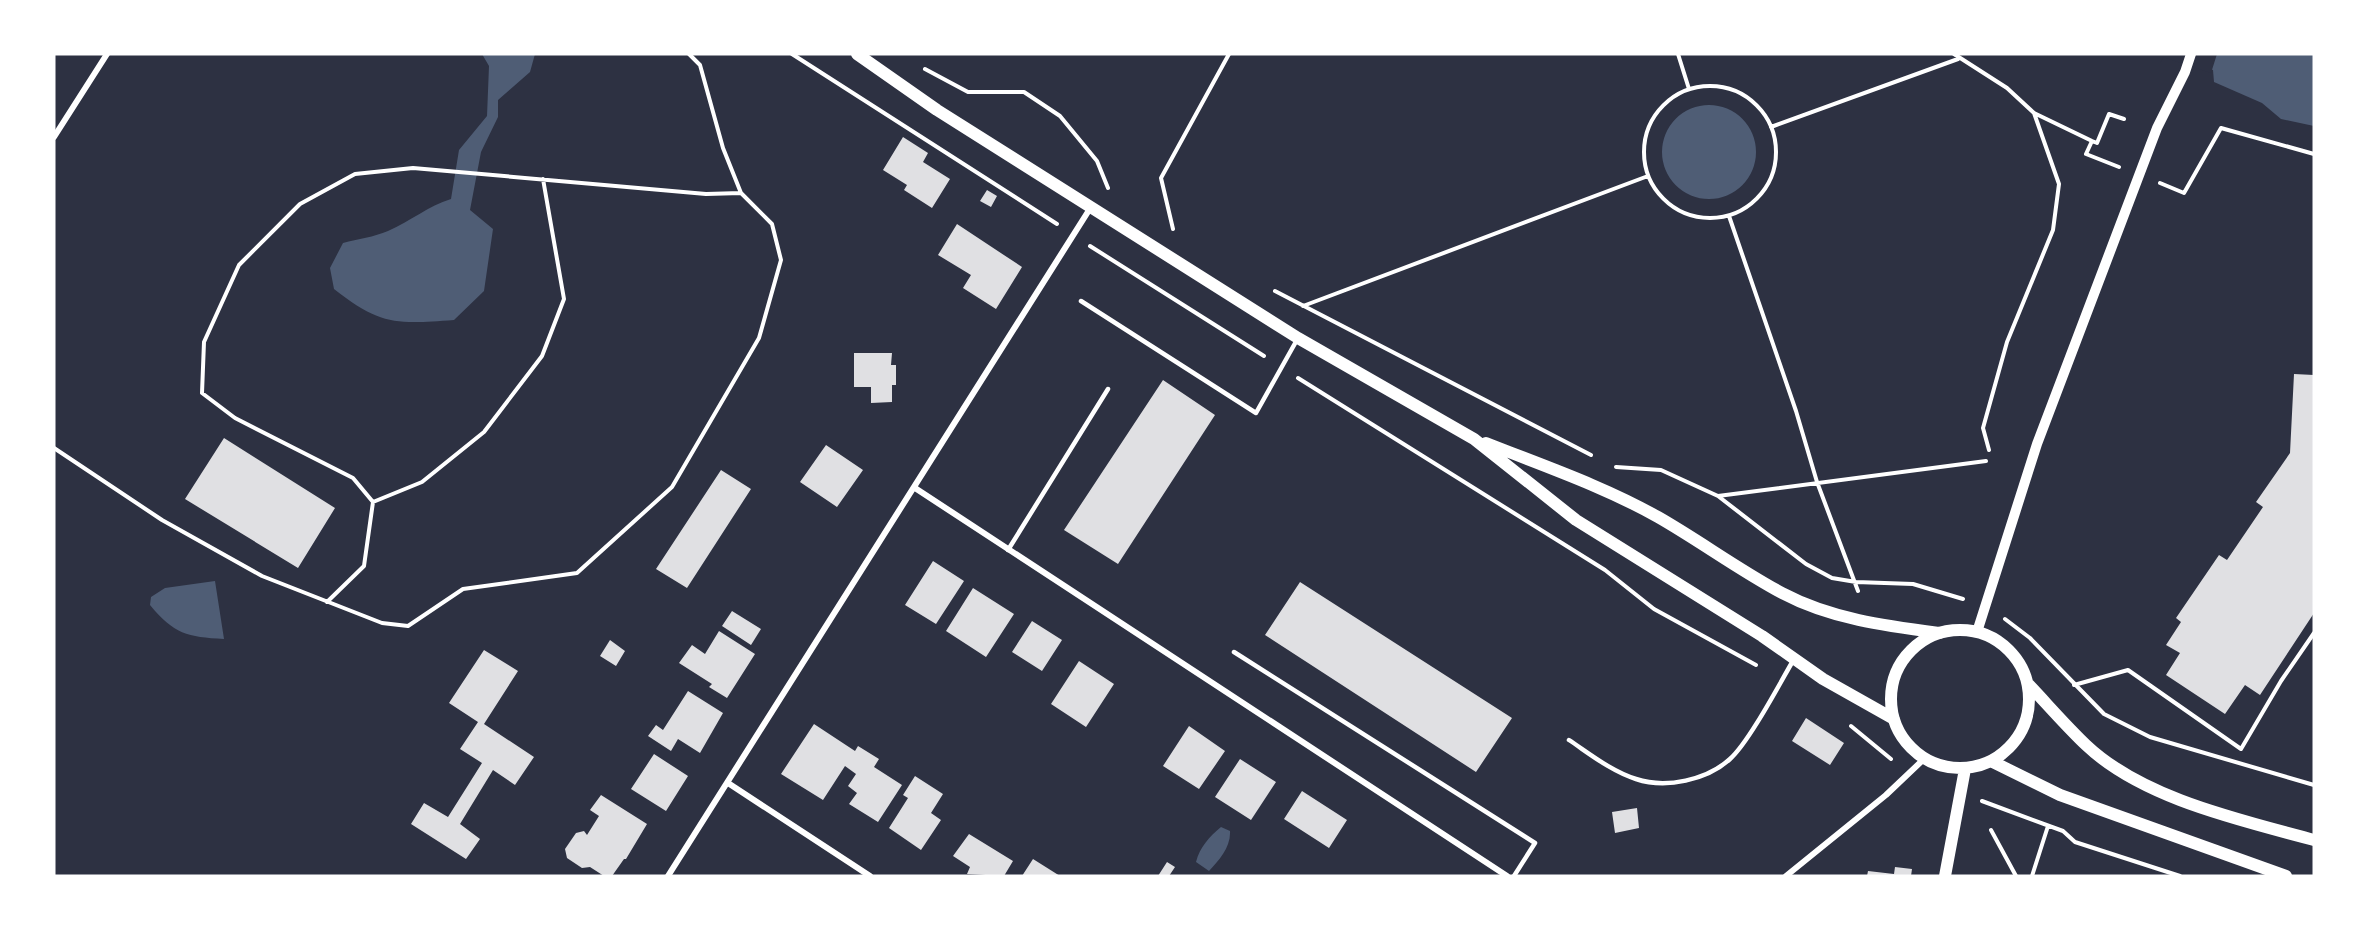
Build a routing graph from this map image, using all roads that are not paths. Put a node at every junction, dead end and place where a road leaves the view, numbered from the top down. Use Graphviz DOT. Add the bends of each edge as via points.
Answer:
graph roads {
  1 [pos="107,54"];
  2 [pos="857,54"];
  3 [pos="2191,54"];
  4 [pos="54,137"];
  5 [pos="1091,207"];
  6 [pos="1081,301"];
  7 [pos="1298,338"];
  8 [pos="1108,389"];
  9 [pos="1474,439"];
  10 [pos="915,488"];
  11 [pos="1008,551"];
  12 [pos="1977,632"];
  13 [pos="1940,633"];
  14 [pos="1234,652"];
  15 [pos="1794,658"];
  16 [pos="2029,685"];
  17 [pos="1894,719"];
  18 [pos="1569,740"];
  19 [pos="1925,758"];
  20 [pos="1991,761"];
  21 [pos="1965,768"];
  22 [pos="728,783"];
  23 [pos="2314,840"];
  24 [pos="668,876"];
  25 [pos="870,876"];
  26 [pos="1507,876"];
  27 [pos="1514,876"];
  28 [pos="1786,876"];
  29 [pos="1945,876"];
  30 [pos="2286,876"];
  1 -- 4 [label="street"];
  2 -- 5 [label="main road" via="937,110"];
  3 -- 12 [label="street" via="2157,128 2037,444"];
  5 -- 7 [label="main road"];
  5 -- 10 [label="street"];
  6 -- 7 [label="lane" via="1256,413"];
  7 -- 9 [label="main road"];
  8 -- 11 [label="lane"];
  9 -- 13 [label="main road" via="1594,485 1657,517 1783,593 1818,608 1884,626"];
  9 -- 15 [label="main road" via="1576,520"];
  10 -- 11 [label="street"];
  10 -- 22 [label="street"];
  11 -- 26 [label="street"];
  12 -- 13 [label="main road"];
  12 -- 16 [label="main road" via="2010,651"];
  13 -- 17 [label="main road" via="1926,639 1903,660 1892,689"];
  14 -- 27 [label="lane" via="1535,843"];
  15 -- 17 [label="main road"];
  15 -- 18 [label="lane" via="1731,758 1691,779 1662,783 1637,779"];
  16 -- 20 [label="main road" via="2029,708 2023,730 2010,748"];
  16 -- 23 [label="main road" via="2087,746 2153,788 2214,812"];
  17 -- 19 [label="main road" via="1911,748"];
  19 -- 21 [label="main road" via="1944,767"];
  19 -- 28 [label="street"];
  20 -- 21 [label="main road"];
  20 -- 30 [label="main road" via="2060,795"];
  21 -- 29 [label="main road"];
  22 -- 24 [label="street"];
  22 -- 25 [label="street"];
}
